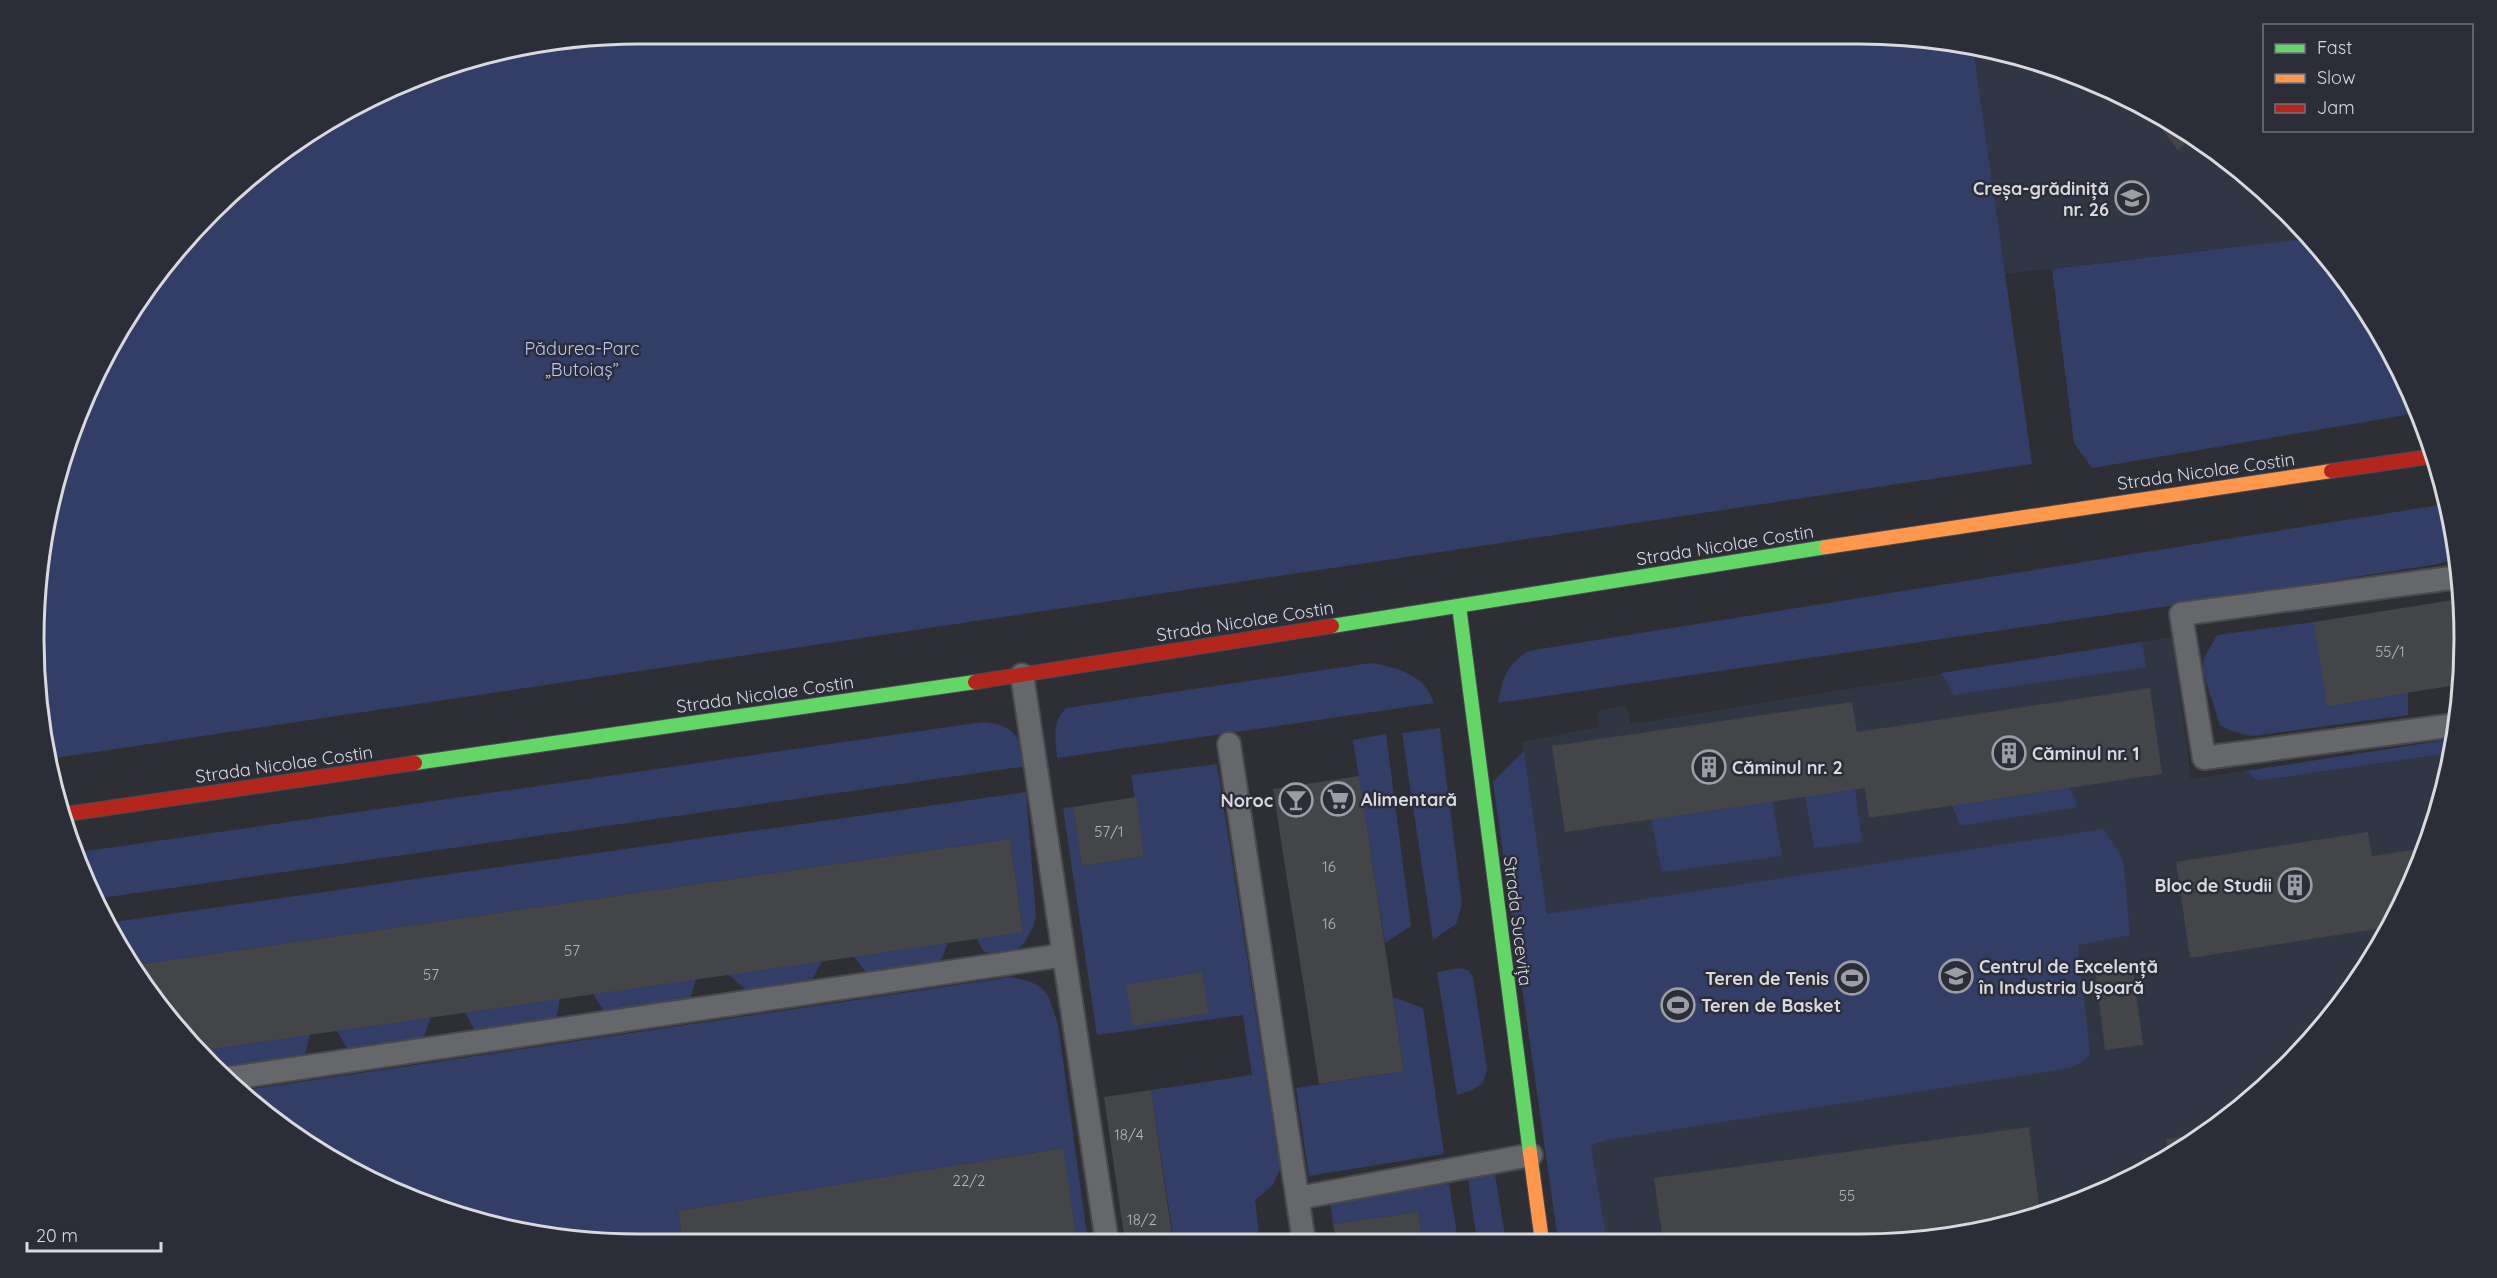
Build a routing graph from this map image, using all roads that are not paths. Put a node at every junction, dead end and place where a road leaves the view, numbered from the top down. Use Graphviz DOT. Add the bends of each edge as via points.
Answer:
graph roads {
  1 [pos="2425,457"];
  2 [pos="2450,578"];
  3 [pos="1459,606"];
  4 [pos="1022,675"];
  5 [pos="2447,726"];
  6 [pos="1229,744"];
  7 [pos="70,814"];
  8 [pos="1064,956"];
  9 [pos="236,1077"];
  10 [pos="1531,1155"];
  11 [pos="1298,1198"];
  12 [pos="1106,1234"];
  13 [pos="1303,1234"];
  14 [pos="1541,1234"];
  1 -- 3 [label="main road, Strada Nicolae Costin" via="2062,510"];
  2 -- 5 [label="lane" via="2181,614 2204,758"];
  3 -- 4 [label="main road, Strada Nicolae Costin"];
  3 -- 10 [label="main road, Strada Sucevița"];
  4 -- 7 [label="main road, Strada Nicolae Costin"];
  4 -- 8 [label="lane"];
  6 -- 11 [label="lane"];
  8 -- 9 [label="lane"];
  8 -- 12 [label="lane"];
  10 -- 11 [label="lane"];
  10 -- 14 [label="main road, Strada Sucevița"];
  11 -- 13 [label="lane"];
}
